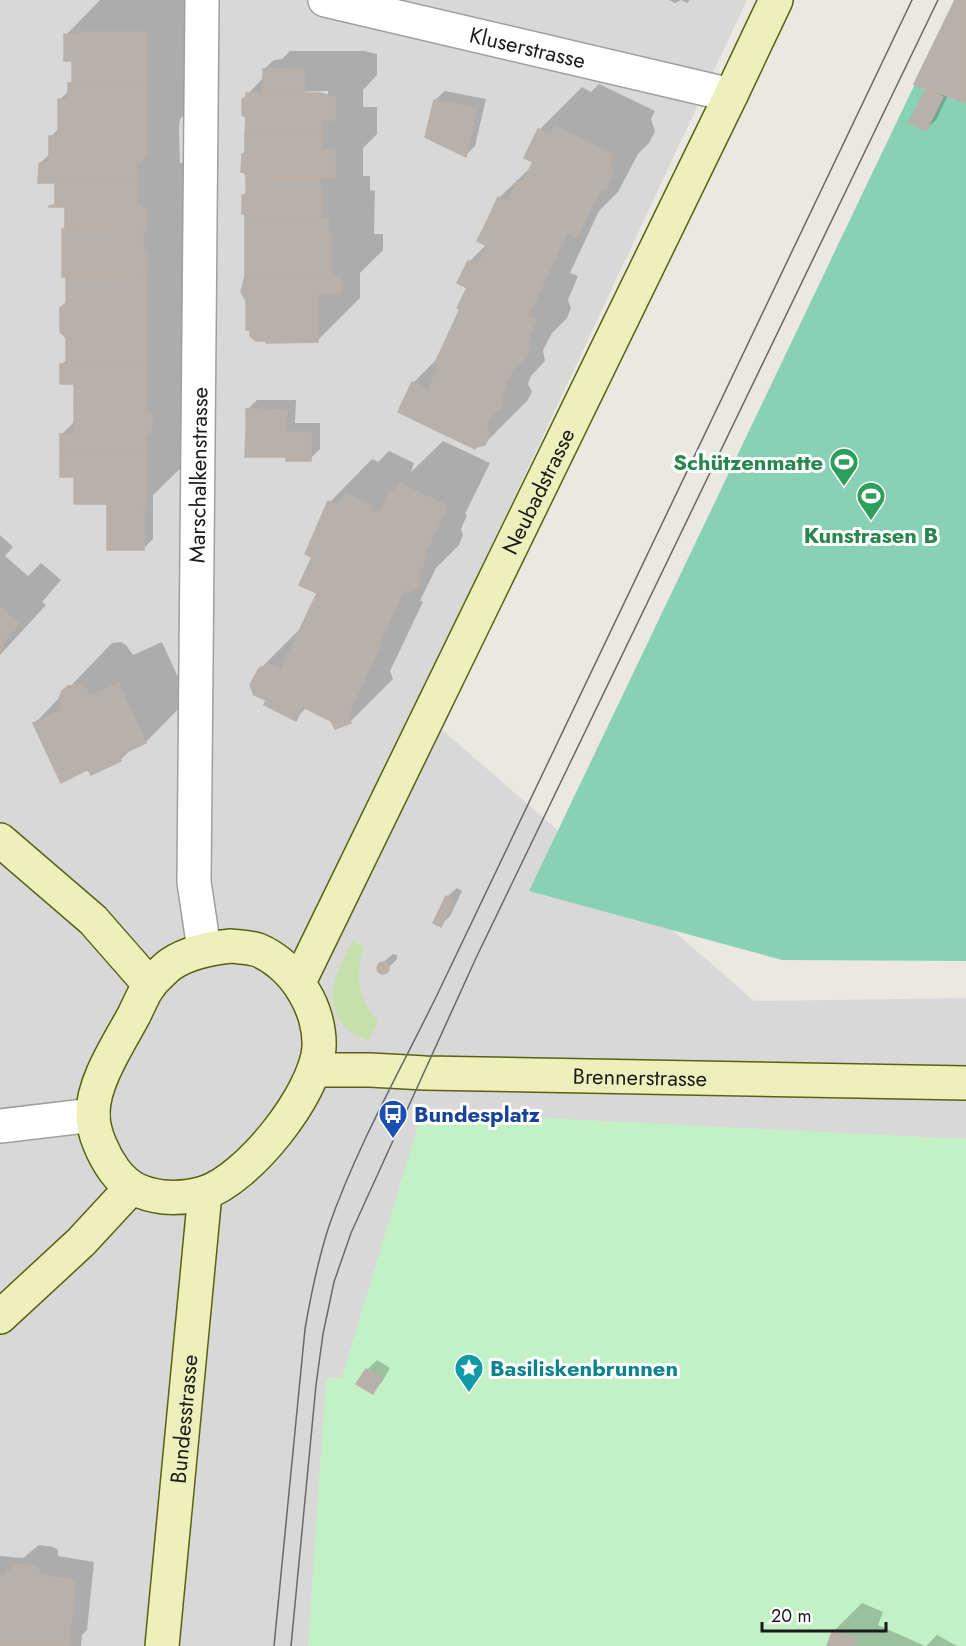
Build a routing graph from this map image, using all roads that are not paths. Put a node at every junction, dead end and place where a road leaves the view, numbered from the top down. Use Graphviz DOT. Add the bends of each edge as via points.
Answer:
graph roads {
  1 [pos="202,0"];
  2 [pos="325,0"];
  3 [pos="776,0"];
  4 [pos="731,95"];
  5 [pos="0,840"];
  6 [pos="204,949"];
  7 [pos="299,982"];
  8 [pos="150,985"];
  9 [pos="314,1070"];
  10 [pos="966,1083"];
  11 [pos="93,1115"];
  12 [pos="0,1126"];
  13 [pos="131,1188"];
  14 [pos="205,1193"];
  15 [pos="0,1317"];
  16 [pos="162,1646"];
  1 -- 6 [label="street, Marschalkenstrasse" via="194,882"];
  2 -- 4 [label="street, Kluserstrasse"];
  3 -- 4 [label="street, Neubadstrasse"];
  4 -- 7 [label="street, Neubadstrasse"];
  5 -- 8 [label="street" via="93,920"];
  6 -- 7 [label="street" via="257,949"];
  6 -- 8 [label="street" via="171,964"];
  7 -- 9 [label="street" via="311,1003 318,1028"];
  8 -- 11 [label="street" via="107,1065 96,1092"];
  9 -- 10 [label="street, Brennerstrasse"];
  9 -- 14 [label="street" via="296,1105 258,1155 234,1177"];
  11 -- 12 [label="street"];
  11 -- 13 [label="street" via="98,1140 113,1169"];
  13 -- 14 [label="street" via="147,1195 174,1198"];
  13 -- 15 [label="street" via="81,1242"];
  14 -- 16 [label="street, Bundesstrasse"];
}
